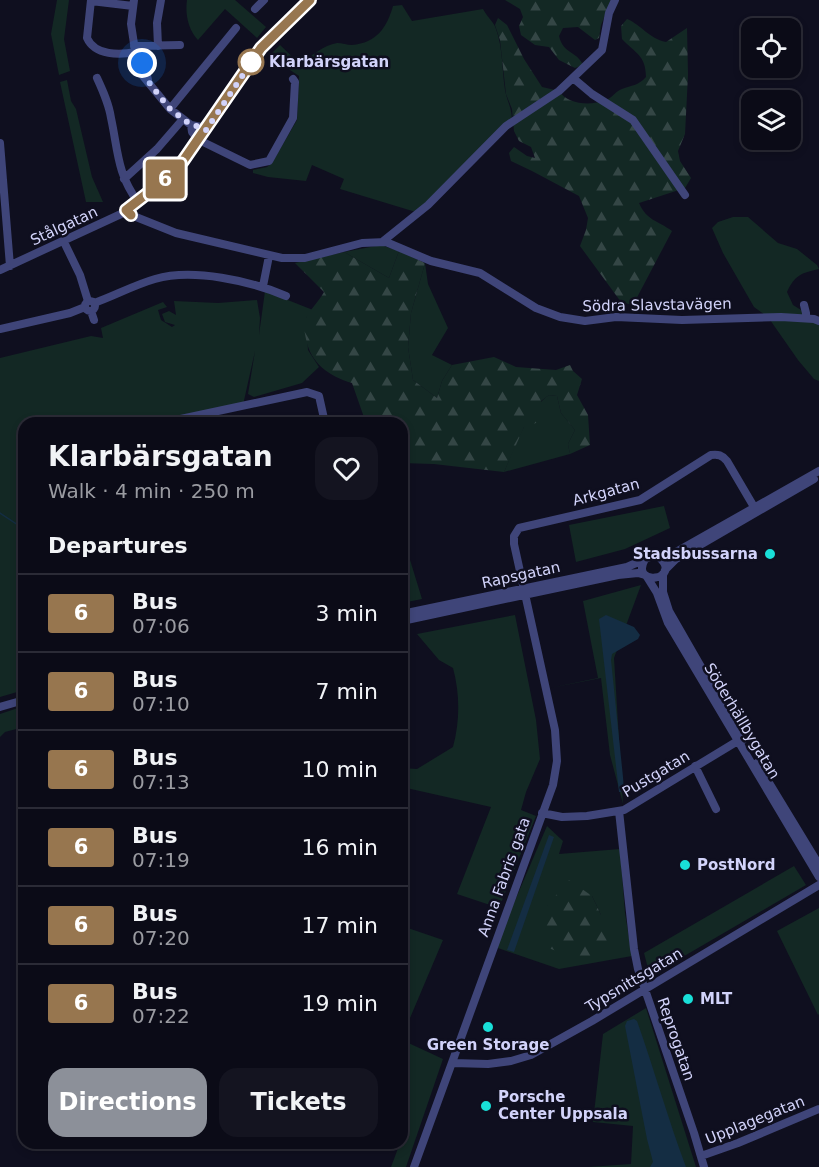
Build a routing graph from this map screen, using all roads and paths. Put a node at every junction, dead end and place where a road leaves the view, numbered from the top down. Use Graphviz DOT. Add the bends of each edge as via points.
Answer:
graph roads {
  1 [pos="161,0"];
  2 [pos="264,0"];
  3 [pos="310,0"];
  4 [pos="615,0"];
  5 [pos="91,1"];
  6 [pos="134,3"];
  7 [pos="255,9"];
  8 [pos="236,28"];
  9 [pos="180,45"];
  10 [pos="158,46"];
  11 [pos="135,49"];
  12 [pos="97,78"];
  13 [pos="573,78"];
  14 [pos="293,79"];
  15 [pos="170,109"];
  16 [pos="183,119"];
  17 [pos="191,125"];
  18 [pos="206,130"];
  19 [pos="199,140"];
  20 [pos="0,143"];
  21 [pos="124,179"];
  22 [pos="684,195"];
  23 [pos="138,202"];
  24 [pos="126,210"];
  25 [pos="64,242"];
  26 [pos="382,242"];
  27 [pos="268,256"];
  28 [pos="10,266"];
  29 [pos="0,270"];
  30 [pos="263,286"];
  31 [pos="286,296"];
  32 [pos="90,306"];
  33 [pos="94,320"];
  34 [pos="819,321"];
  35 [pos="0,329"];
  36 [pos="190,417"];
  37 [pos="324,417"];
  38 [pos="818,474"];
  39 [pos="756,510"];
  40 [pos="659,557"];
  41 [pos="645,559"];
  42 [pos="664,572"];
  43 [pos="646,576"];
  44 [pos="525,592"];
  45 [pos="408,613"];
  46 [pos="408,620"];
  47 [pos="18,702"];
  48 [pos="0,707"];
  49 [pos="740,740"];
  50 [pos="695,766"];
  51 [pos="716,809"];
  52 [pos="619,811"];
  53 [pos="542,813"];
  54 [pos="819,866"];
  55 [pos="819,877"];
  56 [pos="819,885"];
  57 [pos="644,989"];
  58 [pos="453,1063"];
  59 [pos="819,1109"];
  60 [pos="700,1156"];
  61 [pos="414,1167"];
  62 [pos="704,1167"];
  1 -- 10 [label="street"];
  2 -- 7 [label="street"];
  3 -- 18 [label="street, Stålgatan" via="261,48"];
  4 -- 13 [label="street" via="602,50"];
  5 -- 6 [label="street"];
  5 -- 11 [label="street" via="87,38 94,49 118,54"];
  6 -- 11 [label="street" via="131,24"];
  8 -- 15 [label="street"];
  9 -- 10 [label="street"];
  10 -- 11 [label="street"];
  11 -- 15 [label="street" via="138,70"];
  12 -- 21 [label="street" via="110,111"];
  13 -- 22 [label="street" via="633,120"];
  13 -- 26 [label="street" via="506,126 428,205"];
  14 -- 19 [label="street" via="293,118 269,161 250,165"];
  15 -- 16 [label="street"];
  16 -- 17 [label="street"];
  16 -- 21 [label="street"];
  17 -- 18 [label="street"];
  17 -- 19 [label="street"];
  18 -- 19 [label="street, Stålgatan"];
  19 -- 23 [label="street, Stålgatan" via="176,168"];
  20 -- 28 [label="street"];
  21 -- 23 [label="street"];
  23 -- 24 [label="street, Stålgatan"];
  24 -- 25 [label="street, Stålgatan"];
  24 -- 27 [label="street, Södra Slavstavägen" via="176,233"];
  25 -- 28 [label="street, Stålgatan"];
  25 -- 32 [label="street"];
  26 -- 27 [label="street, Södra Slavstavägen" via="362,243 300,259"];
  26 -- 34 [label="street, Södra Slavstavägen" via="431,261 480,273 536,308 560,317 585,321 616,317 681,320 781,316"];
  27 -- 30 [label="street"];
  28 -- 29 [label="street, Stålgatan"];
  30 -- 31 [label="street"];
  30 -- 32 [label="street" via="205,277 168,277 154,279"];
  32 -- 33 [label="street"];
  32 -- 35 [label="street"];
  36 -- 37 [label="street" via="307,392 319,396"];
  38 -- 39 [label="street"];
  39 -- 40 [label="street"];
  39 -- 42 [label="street" via="676,559"];
  39 -- 44 [label="street, Arkgatan" via="727,461 711,455 640,500 519,528 514,544"];
  40 -- 41 [label="street"];
  40 -- 42 [label="street"];
  41 -- 43 [label="street" via="642,569"];
  41 -- 44 [label="street, Rapsgatan"];
  42 -- 43 [label="street" via="656,579"];
  42 -- 49 [label="street, Söderhällbygatan" via="663,592 669,611"];
  43 -- 44 [label="street, Rapsgatan" via="628,574"];
  43 -- 49 [label="street, Söderhällbygatan" via="668,623"];
  44 -- 45 [label="street, Rapsgatan"];
  44 -- 46 [label="street, Rapsgatan"];
  44 -- 53 [label="street, Anna Fabris gata" via="556,743 557,761"];
  47 -- 48 [label="street"];
  49 -- 50 [label="street, Pustgatan"];
  49 -- 54 [label="street, Söderhällbygatan"];
  49 -- 55 [label="street, Söderhällbygatan"];
  50 -- 51 [label="street"];
  50 -- 52 [label="street, Pustgatan"];
  52 -- 53 [label="street, Pustgatan" via="571,817"];
  52 -- 57 [label="street, Reprogatan" via="634,950"];
  53 -- 58 [label="street, Anna Fabris gata"];
  56 -- 57 [label="street, Typsnittsgatan"];
  57 -- 58 [label="street, Typsnittsgatan" via="531,1055 488,1064"];
  57 -- 60 [label="street, Reprogatan"];
  58 -- 61 [label="street, Anna Fabris gata"];
  59 -- 60 [label="street, Upplagegatan"];
  60 -- 62 [label="street, Reprogatan"];
}
